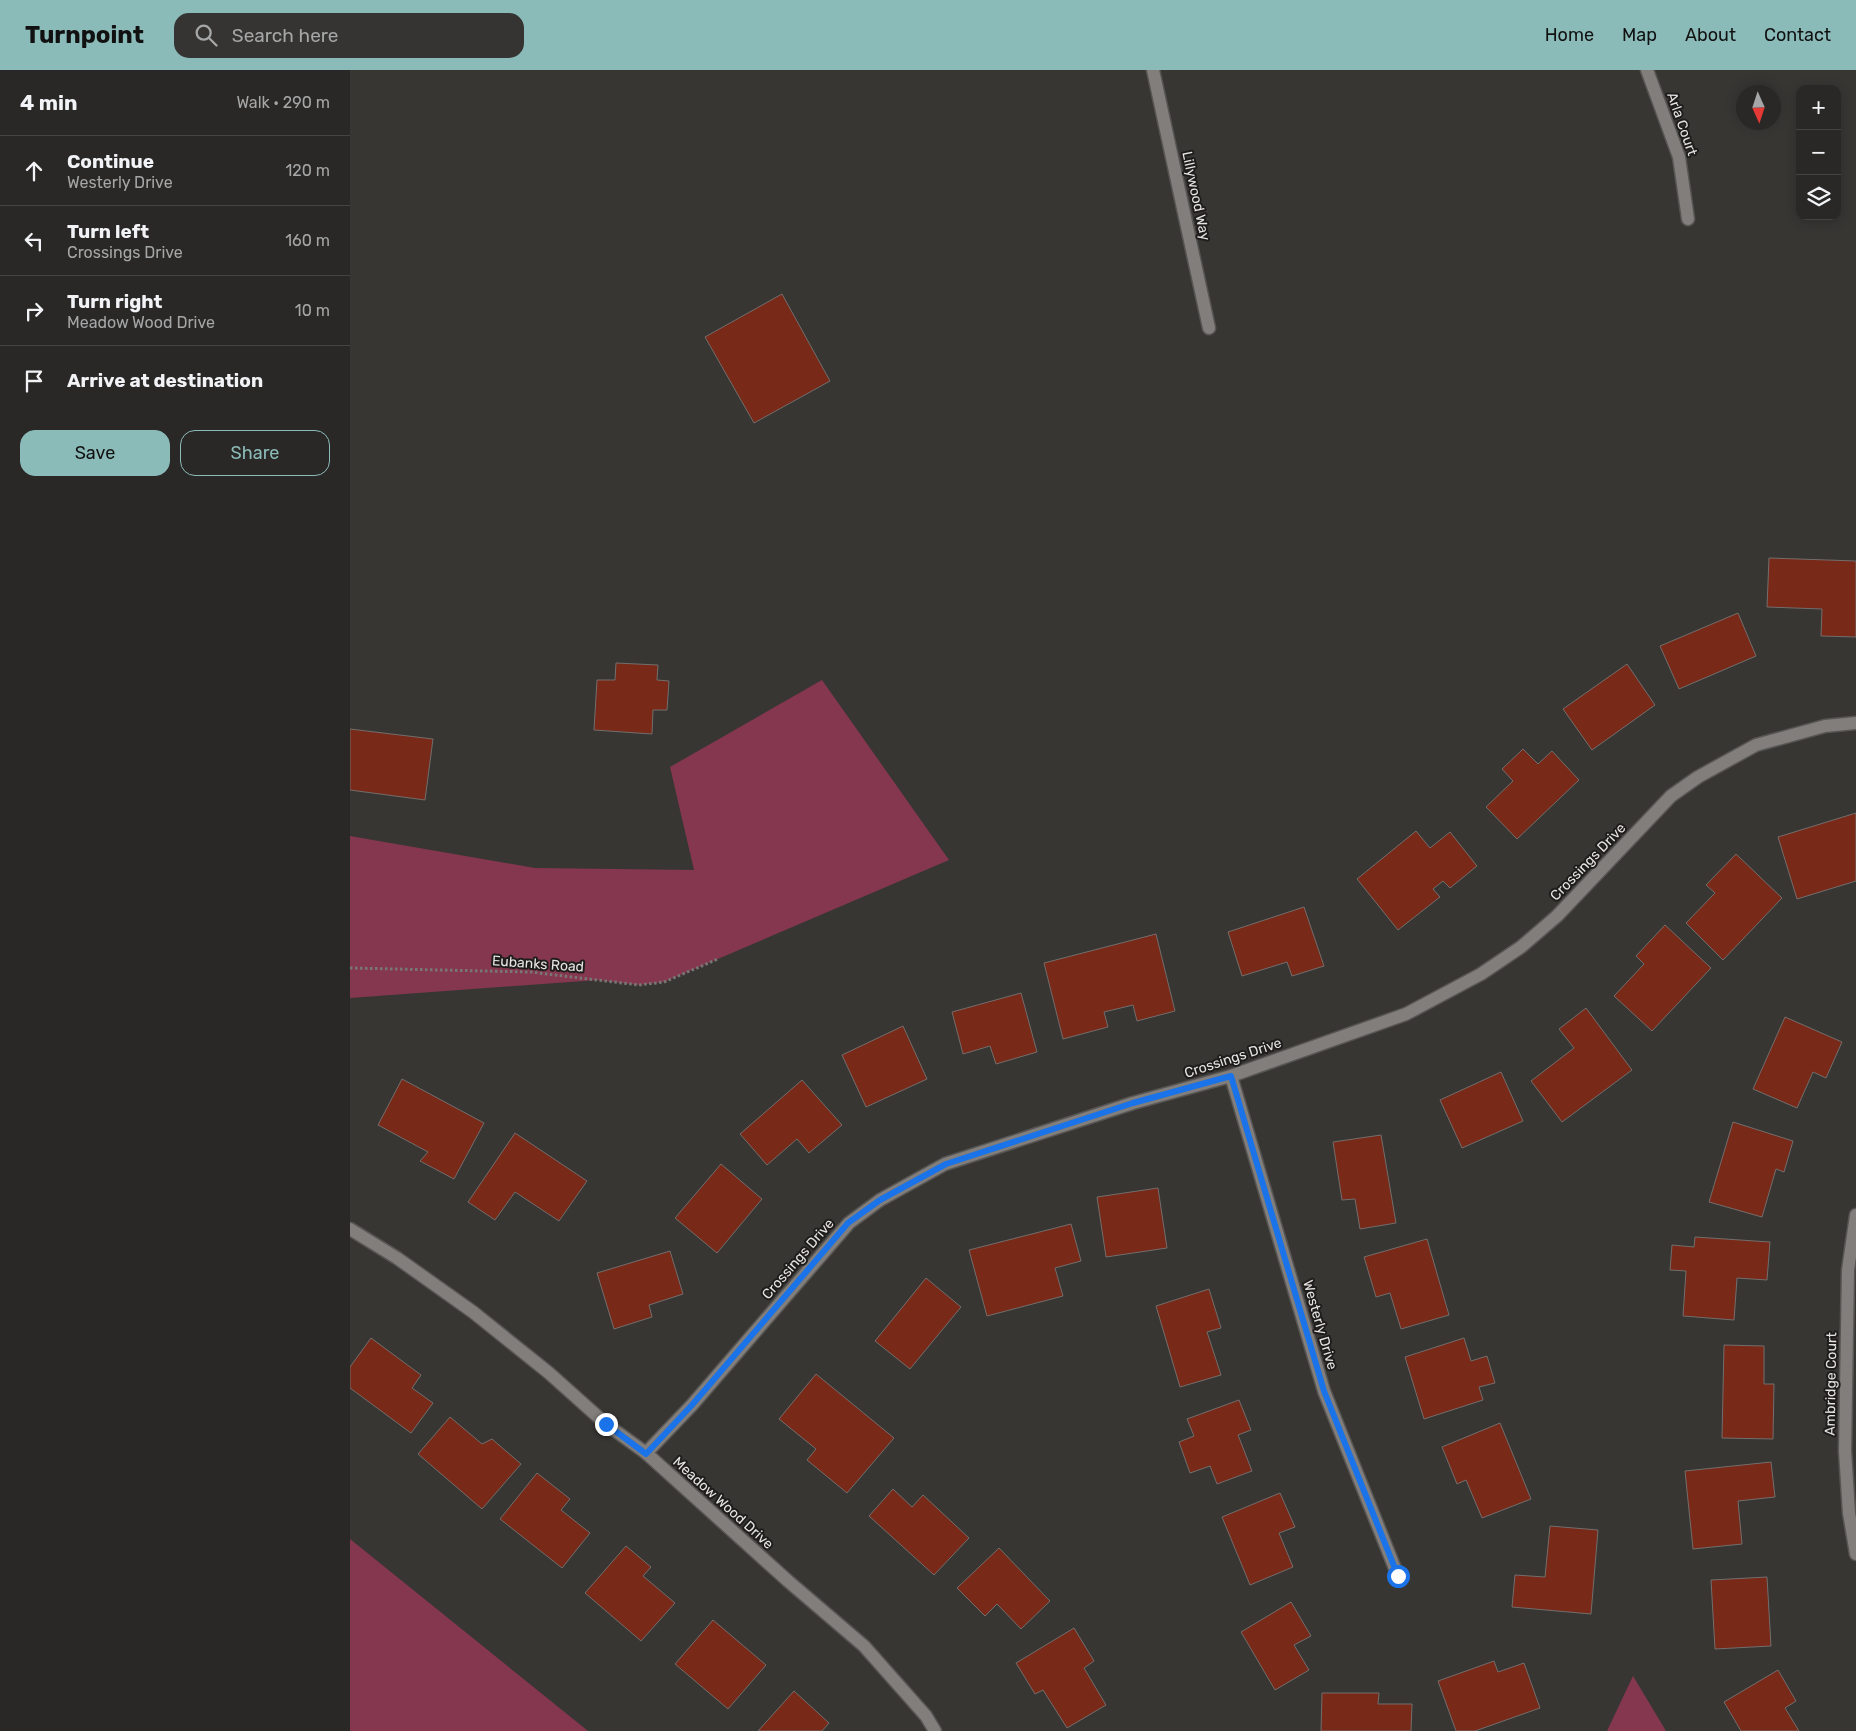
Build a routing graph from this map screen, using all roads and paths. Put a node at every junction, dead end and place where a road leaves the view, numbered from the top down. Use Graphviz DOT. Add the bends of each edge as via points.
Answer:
graph roads {
  1 [pos="1153,70"];
  2 [pos="1647,70"];
  3 [pos="1688,219"];
  4 [pos="1210,328"];
  5 [pos="1856,723"];
  6 [pos="718,959"];
  7 [pos="350,968"];
  8 [pos="1231,1076"];
  9 [pos="1856,1215"];
  10 [pos="350,1229"];
  11 [pos="646,1454"];
  12 [pos="1856,1554"];
  13 [pos="1398,1576"];
  14 [pos="935,1731"];
  1 -- 4 [label="street, Lillywood Way"];
  2 -- 3 [label="street, Arla Court" via="1679,157"];
  5 -- 8 [label="street, Crossings Drive" via="1825,726 1756,745 1698,777 1671,796 1557,916 1521,947 1481,974 1406,1014"];
  6 -- 7 [label="path, Eubanks Road" via="664,982 639,985 530,972"];
  8 -- 11 [label="street, Crossings Drive" via="1133,1103 946,1164 880,1200 848,1223"];
  8 -- 13 [label="street, Westerly Drive" via="1324,1391"];
  9 -- 12 [label="street, Ambridge Court" via="1848,1270 1845,1451 1849,1513"];
  10 -- 11 [label="street, Meadow Wood Drive" via="473,1312"];
  11 -- 14 [label="street, Meadow Wood Drive" via="864,1646 926,1716"];
}
